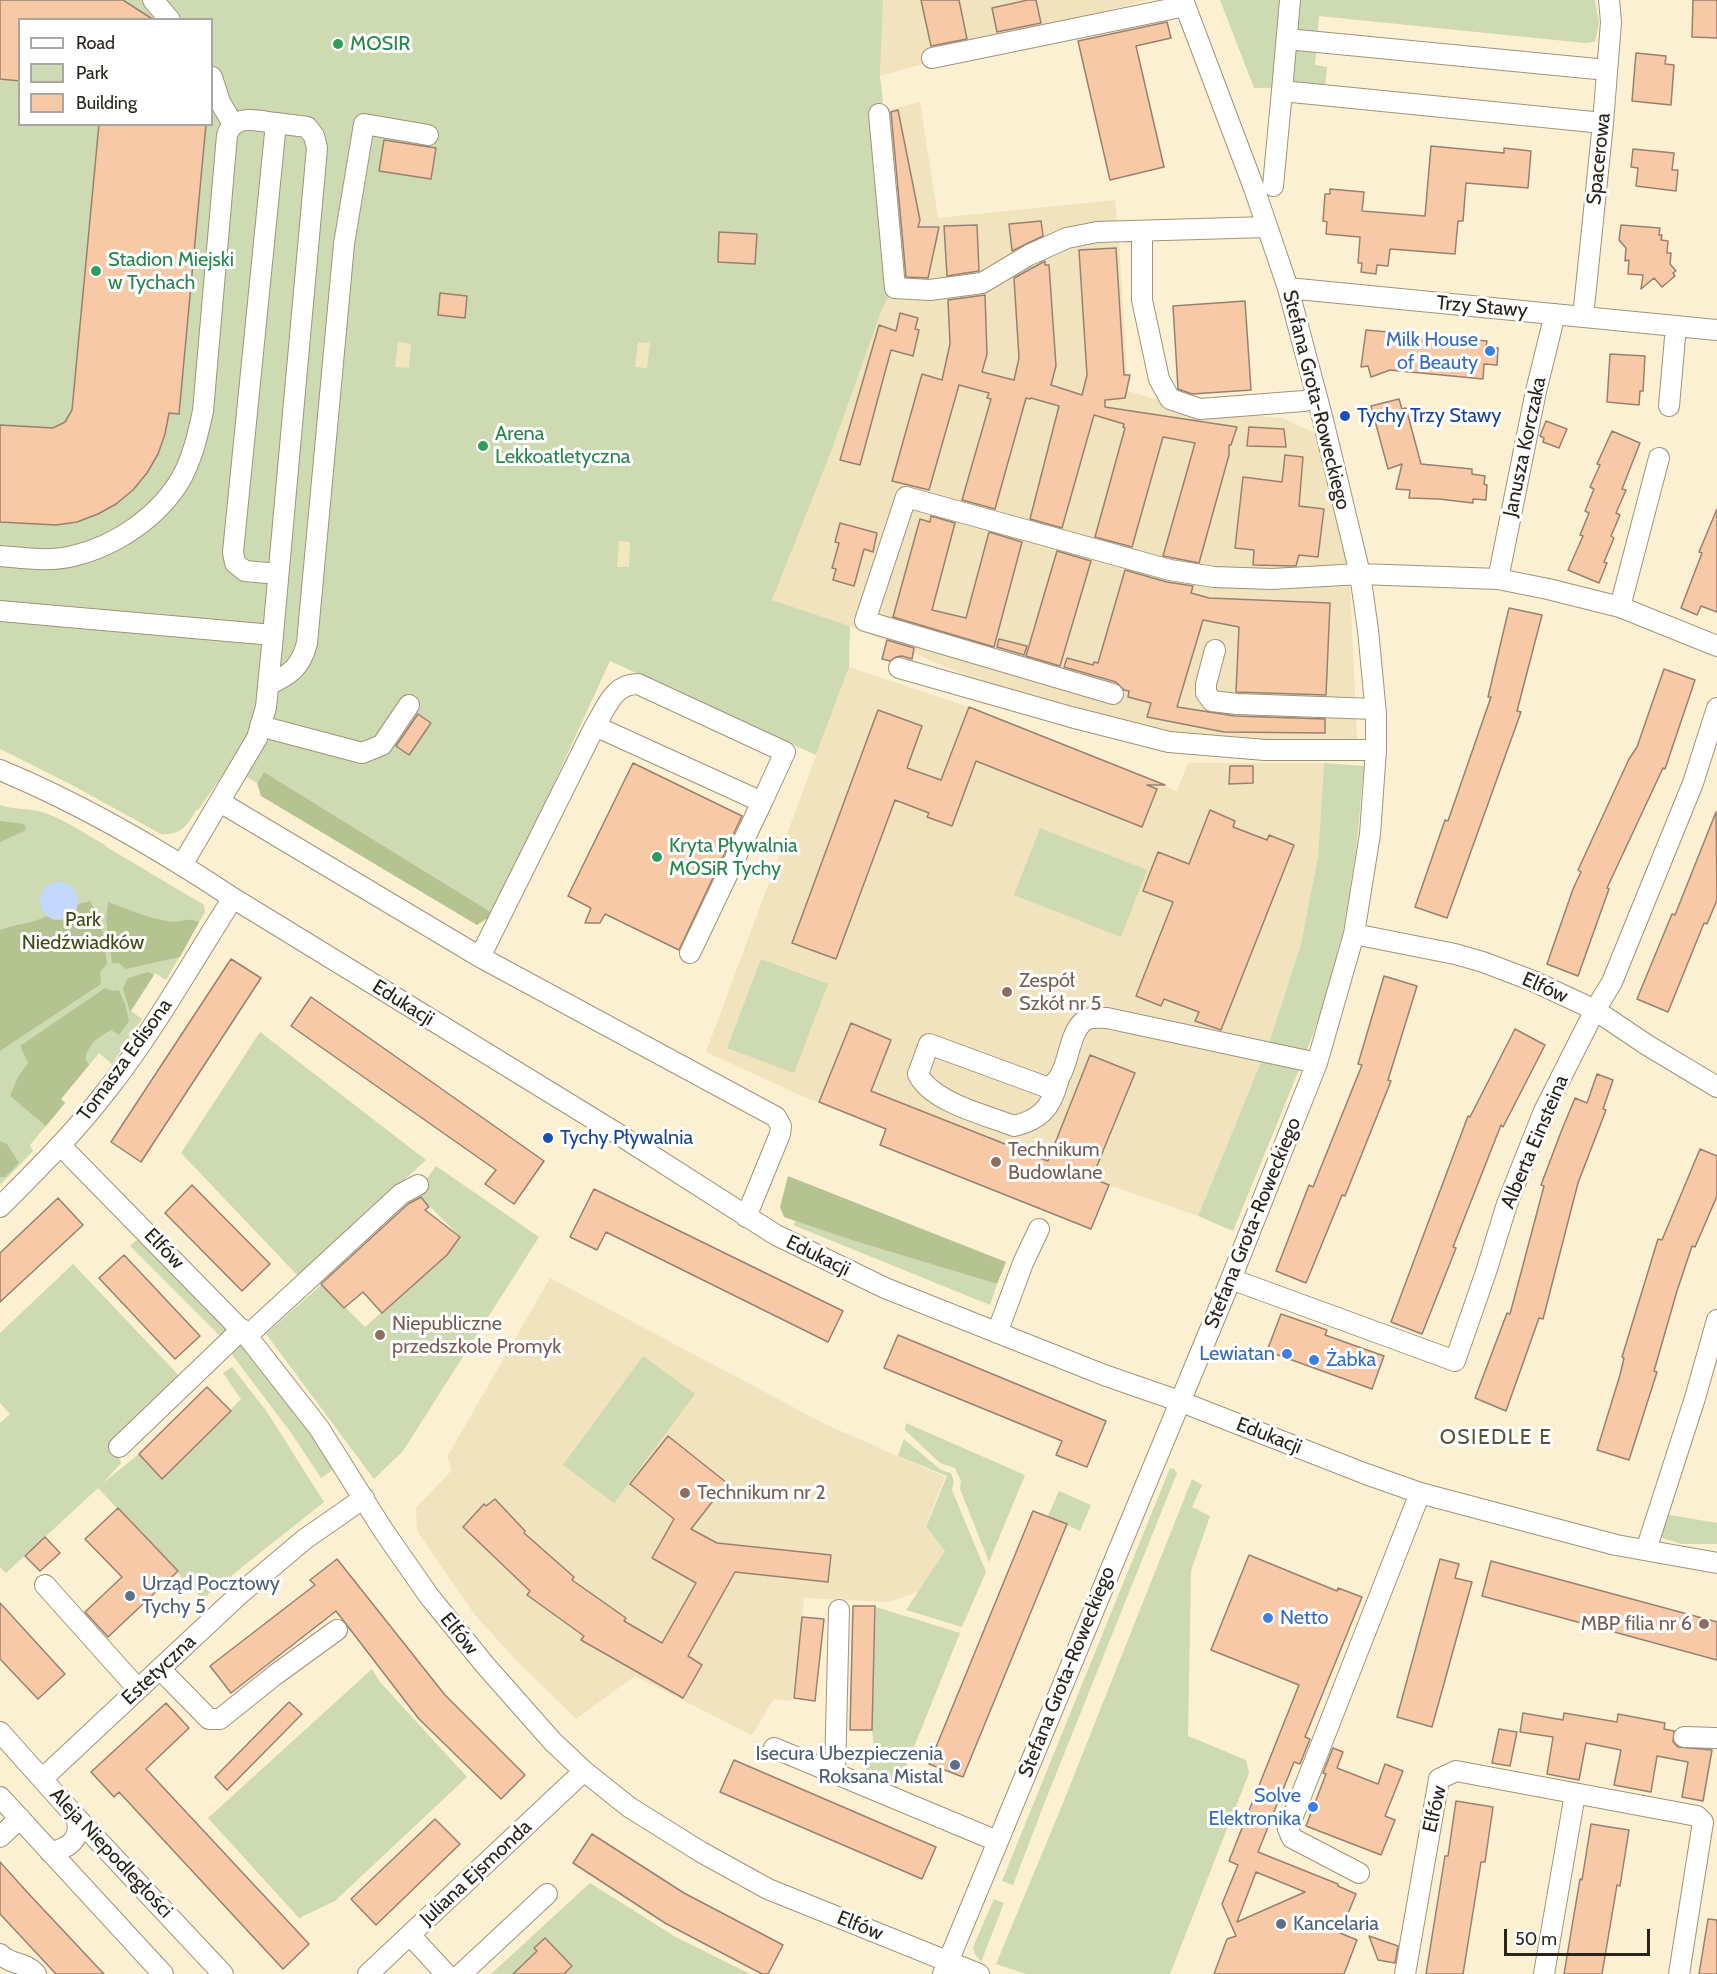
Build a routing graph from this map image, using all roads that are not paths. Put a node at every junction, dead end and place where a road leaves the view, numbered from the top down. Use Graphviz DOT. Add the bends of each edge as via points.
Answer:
graph roads {
  1 [pos="153,0"];
  2 [pos="1290,0"];
  3 [pos="1609,0"];
  4 [pos="1184,3"];
  5 [pos="168,18"];
  6 [pos="1287,39"];
  7 [pos="933,58"];
  8 [pos="1607,70"];
  9 [pos="213,80"];
  10 [pos="1282,91"];
  11 [pos="879,114"];
  12 [pos="276,123"];
  13 [pos="1603,123"];
  14 [pos="234,124"];
  15 [pos="428,135"];
  16 [pos="1273,186"];
  17 [pos="1267,227"];
  18 [pos="1142,231"];
  19 [pos="1288,288"];
  20 [pos="1555,314"];
  21 [pos="1583,317"];
  22 [pos="1676,326"];
  23 [pos="1717,330"];
  24 [pos="1317,397"];
  25 [pos="1669,406"];
  26 [pos="1659,458"];
  27 [pos="0,556"];
  28 [pos="278,574"];
  29 [pos="1360,574"];
  30 [pos="1498,579"];
  31 [pos="1620,607"];
  32 [pos="0,610"];
  33 [pos="273,635"];
  34 [pos="1717,646"];
  35 [pos="1215,650"];
  36 [pos="899,668"];
  37 [pos="268,685"];
  38 [pos="1113,694"];
  39 [pos="409,705"];
  40 [pos="1717,708"];
  41 [pos="1375,709"];
  42 [pos="260,726"];
  43 [pos="595,726"];
  44 [pos="1376,750"];
  45 [pos="0,770"];
  46 [pos="220,802"];
  47 [pos="762,802"];
  48 [pos="182,865"];
  49 [pos="233,898"];
  50 [pos="1354,934"];
  51 [pos="690,953"];
  52 [pos="480,957"];
  53 [pos="1595,1010"];
  54 [pos="1317,1063"];
  55 [pos="1058,1082"];
  56 [pos="1717,1087"];
  57 [pos="61,1146"];
  58 [pos="418,1185"];
  59 [pos="0,1207"];
  60 [pos="746,1217"];
  61 [pos="1039,1229"];
  62 [pos="1231,1279"];
  63 [pos="1717,1320"];
  64 [pos="244,1332"];
  65 [pos="997,1332"];
  66 [pos="1179,1401"];
  67 [pos="119,1447"];
  68 [pos="1420,1492"];
  69 [pos="364,1498"];
  70 [pos="1646,1550"];
  71 [pos="1717,1563"];
  72 [pos="45,1585"];
  73 [pos="839,1610"];
  74 [pos="337,1630"];
  75 [pos="160,1669"];
  76 [pos="138,1689"];
  77 [pos="0,1732"];
  78 [pos="1684,1737"];
  79 [pos="1717,1738"];
  80 [pos="774,1748"];
  81 [pos="8,1749"];
  82 [pos="584,1771"];
  83 [pos="835,1773"];
  84 [pos="42,1779"];
  85 [pos="1575,1794"];
  86 [pos="0,1797"];
  87 [pos="76,1817"];
  88 [pos="20,1818"];
  89 [pos="0,1837"];
  90 [pos="997,1841"];
  91 [pos="50,1852"];
  92 [pos="1359,1873"];
  93 [pos="547,1894"];
  94 [pos="410,1935"];
  95 [pos="0,1954"];
  96 [pos="945,1968"];
  97 [pos="36,1974"];
  98 [pos="163,1974"];
  99 [pos="223,1974"];
  100 [pos="368,1974"];
  101 [pos="446,1974"];
  102 [pos="461,1974"];
  103 [pos="979,1974"];
  104 [pos="1405,1974"];
  105 [pos="1544,1974"];
  106 [pos="1679,1974"];
  1 -- 5 [label="street"];
  2 -- 6 [label="street"];
  3 -- 8 [label="street, Spacerowa"];
  4 -- 7 [label="street"];
  4 -- 17 [label="street, Stefana Grota-Roweckiego"];
  6 -- 8 [label="street"];
  6 -- 10 [label="street"];
  8 -- 13 [label="street, Spacerowa"];
  9 -- 14 [label="street" via="220,102"];
  10 -- 13 [label="street"];
  10 -- 16 [label="street"];
  11 -- 18 [label="street" via="896,288 930,290 982,283 1067,238 1098,232"];
  12 -- 14 [label="street" via="249,119"];
  12 -- 28 [label="street" via="307,127 317,148"];
  12 -- 28 [label="street" via="233,552 235,563 245,571"];
  13 -- 21 [label="street, Spacerowa"];
  14 -- 27 [label="street" via="227,135 203,411 196,445 181,478 161,504 134,528 104,546 72,556 37,560"];
  15 -- 37 [label="street" via="364,124 344,244 307,643 295,669"];
  17 -- 18 [label="street"];
  17 -- 19 [label="street, Stefana Grota-Roweckiego"];
  18 -- 24 [label="street" via="1142,300 1159,379 1170,399 1200,409"];
  19 -- 20 [label="street, Trzy Stawy"];
  19 -- 24 [label="street, Stefana Grota-Roweckiego"];
  20 -- 21 [label="street, Trzy Stawy"];
  20 -- 30 [label="street, Janusza Korczaka"];
  21 -- 22 [label="street, Trzy Stawy"];
  22 -- 23 [label="street, Trzy Stawy"];
  22 -- 25 [label="street"];
  24 -- 29 [label="street, Stefana Grota-Roweckiego"];
  26 -- 31 [label="street"];
  28 -- 33 [label="street"];
  29 -- 30 [label="street"];
  29 -- 38 [label="street" via="1272,579 1214,577 1170,570 906,497 865,621"];
  29 -- 41 [label="street, Stefana Grota-Roweckiego"];
  30 -- 31 [label="street"];
  31 -- 34 [label="street"];
  32 -- 33 [label="street"];
  33 -- 37 [label="street"];
  35 -- 41 [label="street" via="1206,684 1212,701"];
  36 -- 44 [label="street" via="1169,742 1265,750"];
  37 -- 42 [label="street"];
  39 -- 42 [label="street" via="382,745 362,753"];
  40 -- 53 [label="street, Alberta Einsteina" via="1694,783 1612,982"];
  41 -- 44 [label="street, Stefana Grota-Roweckiego"];
  42 -- 46 [label="street"];
  43 -- 47 [label="street"];
  43 -- 47 [label="street" via="617,690 626,684 638,684 785,752"];
  43 -- 52 [label="street"];
  44 -- 50 [label="street, Stefana Grota-Roweckiego" via="1370,834"];
  45 -- 48 [label="street, Edukacji" via="46,789"];
  46 -- 48 [label="street"];
  46 -- 52 [label="street"];
  47 -- 51 [label="street"];
  48 -- 49 [label="street, Edukacji"];
  49 -- 57 [label="street, Tomasza Edisona" via="146,1036"];
  49 -- 60 [label="street, Edukacji"];
  50 -- 53 [label="street, Elfów" via="1483,962"];
  50 -- 54 [label="street, Stefana Grota-Roweckiego"];
  52 -- 60 [label="street" via="776,1117 781,1126"];
  53 -- 56 [label="street, Elfów"];
  53 -- 62 [label="street, Alberta Einsteina" via="1536,1131 1507,1204 1455,1361"];
  54 -- 55 [label="street" via="1107,1018 1090,1018 1079,1026"];
  54 -- 62 [label="street, Stefana Grota-Roweckiego"];
  55 -- 55 [label="street" via="1046,1087 929,1044 918,1074 934,1094 1014,1126 1038,1118"];
  57 -- 59 [label="street, Tomasza Edisona"];
  57 -- 64 [label="street, Elfów"];
  58 -- 64 [label="street" via="401,1194"];
  60 -- 65 [label="street, Edukacji" via="776,1236 885,1288"];
  61 -- 65 [label="street"];
  62 -- 66 [label="street, Stefana Grota-Roweckiego"];
  63 -- 70 [label="street"];
  64 -- 67 [label="street"];
  64 -- 69 [label="street, Elfów" via="319,1428"];
  65 -- 66 [label="street, Edukacji"];
  66 -- 68 [label="street, Edukacji"];
  66 -- 90 [label="street, Stefana Grota-Roweckiego"];
  68 -- 70 [label="street, Edukacji"];
  68 -- 92 [label="street" via="1288,1829 1292,1838"];
  69 -- 75 [label="street, Estetyczna" via="305,1539"];
  69 -- 82 [label="street, Elfów" via="429,1596 553,1742"];
  70 -- 71 [label="street, Edukacji"];
  72 -- 76 [label="street"];
  73 -- 83 [label="street"];
  74 -- 75 [label="street" via="220,1719 208,1719"];
  75 -- 76 [label="street, Estetyczna"];
  76 -- 84 [label="street, Estetyczna"];
  77 -- 81 [label="street, Aleja Niepodległości"];
  78 -- 79 [label="street"];
  80 -- 83 [label="street"];
  81 -- 84 [label="street, Aleja Niepodległości"];
  82 -- 94 [label="street, Juliana Ejsmonda"];
  82 -- 96 [label="street, Elfów" via="628,1807 701,1852 768,1888"];
  83 -- 90 [label="street"];
  84 -- 87 [label="street, Aleja Niepodległości"];
  85 -- 104 [label="street, Elfów" via="1456,1771 1438,1779"];
  85 -- 105 [label="street"];
  85 -- 106 [label="street, Elfów" via="1697,1816 1703,1822"];
  86 -- 88 [label="street"];
  87 -- 91 [label="street" via="78,1831 72,1843"];
  87 -- 99 [label="street, Aleja Niepodległości"];
  88 -- 89 [label="street"];
  88 -- 91 [label="street"];
  90 -- 96 [label="street, Stefana Grota-Roweckiego"];
  91 -- 98 [label="street"];
  93 -- 102 [label="street"];
  94 -- 100 [label="street, Juliana Ejsmonda"];
  94 -- 101 [label="street"];
  95 -- 97 [label="street" via="6,1960 28,1966"];
  96 -- 103 [label="street, Elfów"];
}
